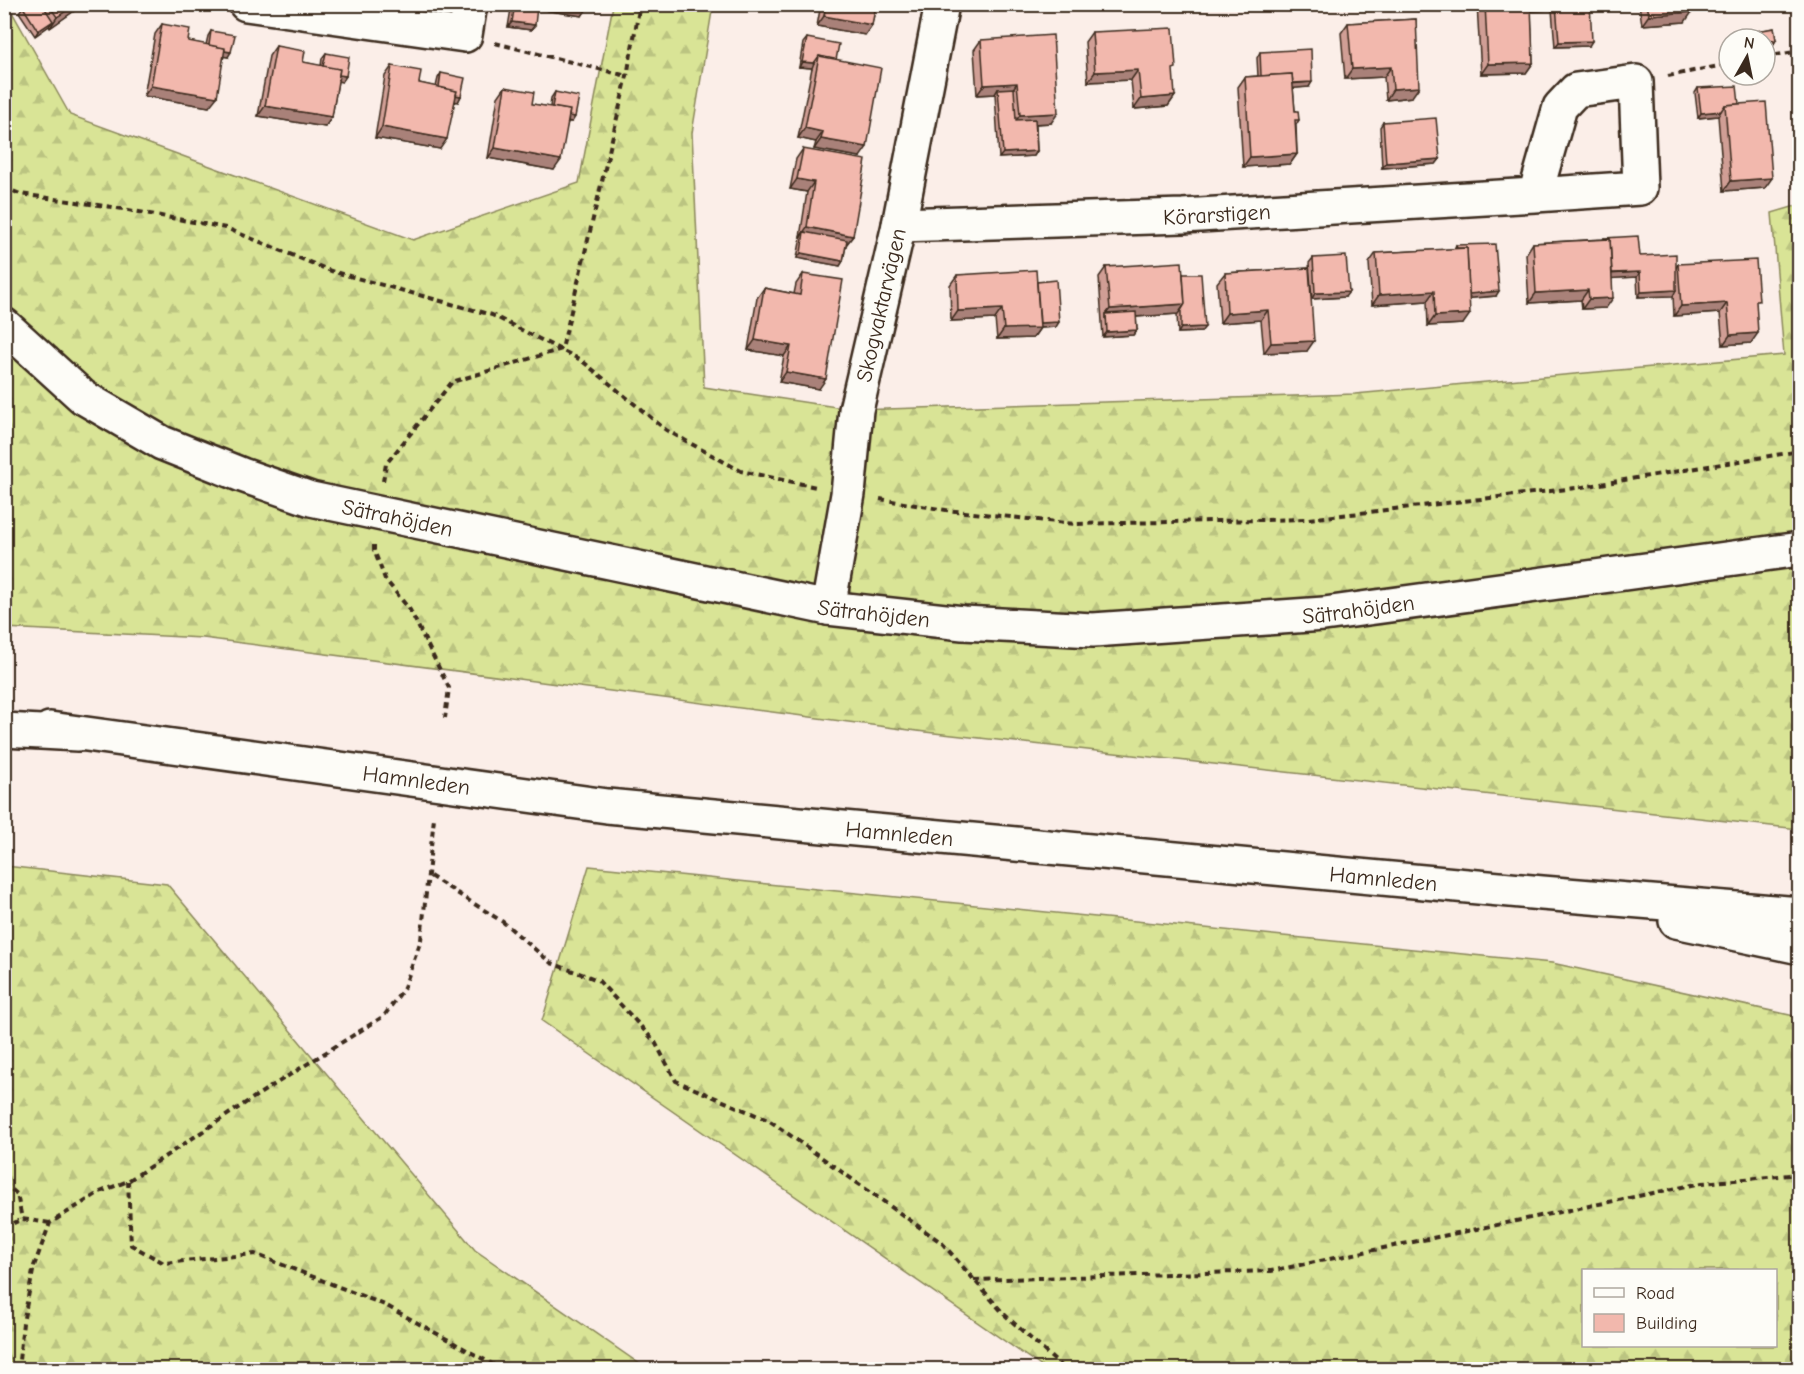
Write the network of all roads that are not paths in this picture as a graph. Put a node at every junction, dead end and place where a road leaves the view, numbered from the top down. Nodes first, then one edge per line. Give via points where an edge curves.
1 (246, 4) edge
2 (942, 4) edge
3 (468, 20) edge
4 (1535, 195) junction
5 (899, 225) junction
6 (4, 325) edge
7 (1800, 549) edge
8 (828, 608) junction
9 (4, 722) edge
10 (4, 730) edge
11 (78, 734) junction
12 (1542, 893) junction
13 (1800, 914) edge
14 (1800, 947) edge

1 - 3 main road
2 - 5 main road, Skogvaktarvägen
4 - 4 main road, Körarstigen via 1560,107 1576,90 1636,82 1640,188
4 - 5 main road, Körarstigen via 1183,216
5 - 8 main road, Skogvaktarvägen via 856,410 848,494
6 - 8 main road, Sätrahöjden via 83,397 162,443 242,476 311,499
7 - 8 main road, Sätrahöjden via 1324,614 1092,630 963,623
9 - 11 main road, Hamnleden
10 - 11 main road
11 - 12 main road, Hamnleden via 607,806
12 - 13 main road, Hamnleden
12 - 14 main road

